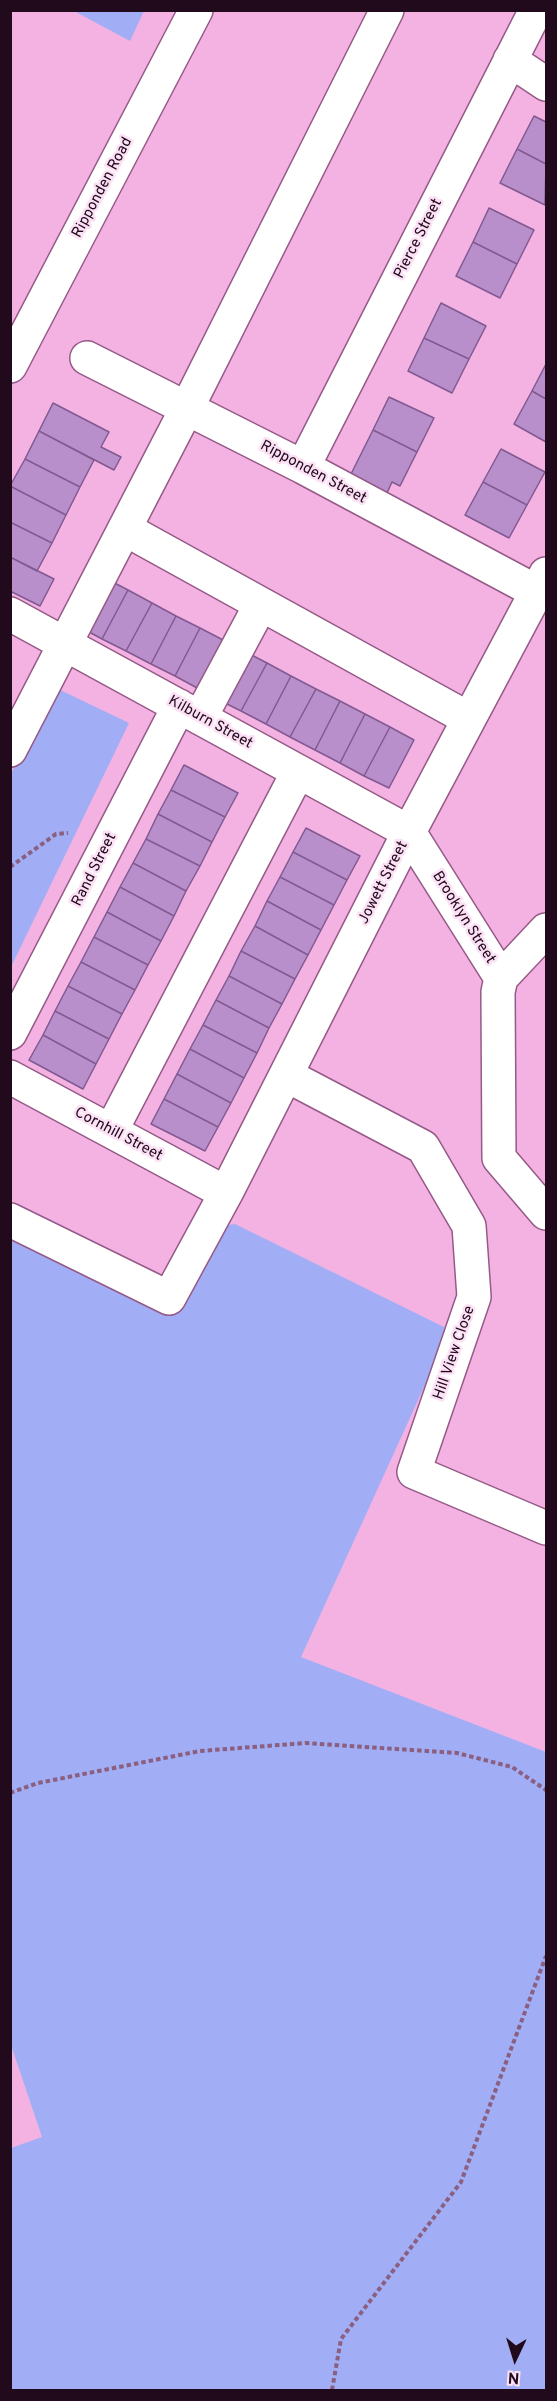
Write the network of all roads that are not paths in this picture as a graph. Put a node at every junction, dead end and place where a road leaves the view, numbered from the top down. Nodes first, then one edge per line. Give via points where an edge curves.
1 (196, 10) edge
2 (387, 10) edge
3 (536, 10) edge
4 (510, 60) junction
5 (546, 84) edge
6 (87, 358) dead end
7 (10, 366) edge
8 (187, 408) junction
9 (303, 467) junction
10 (125, 529) junction
11 (542, 583) edge
12 (261, 604) junction
13 (10, 614) edge
14 (66, 644) junction
15 (189, 712) junction
16 (469, 719) junction
17 (10, 750) edge
18 (298, 772) junction
19 (409, 832) junction
20 (546, 930) edge
21 (501, 978) junction
22 (10, 1033) edge
23 (286, 1075) junction
24 (10, 1077) edge
25 (111, 1131) junction
26 (226, 1193) junction
27 (546, 1213) edge
28 (10, 1220) edge
29 (546, 1528) edge

1 - 7 street, Ripponden Road
2 - 8 street
3 - 4 street, Pierce Street
4 - 5 street
4 - 9 street, Pierce Street
6 - 8 street, Ripponden Street
8 - 9 street, Ripponden Street
8 - 10 street
9 - 11 street, Ripponden Street
10 - 12 street
10 - 14 street
11 - 16 street, Jowett Street
12 - 15 street, Rand Street
12 - 16 street
13 - 14 street, Kilburn Street
14 - 15 street, Kilburn Street
14 - 17 street
15 - 18 street, Kilburn Street
15 - 22 street, Rand Street via 116,829
16 - 19 street, Jowett Street
18 - 19 street, Kilburn Street
18 - 25 street
19 - 21 street, Brooklyn Street
19 - 23 street, Jowett Street
20 - 21 street, Brooklyn Street
21 - 27 street via 499,1158
23 - 26 street, Jowett Street
23 - 29 street, Hill View Close via 423,1147 469,1226 474,1297 414,1472
24 - 25 street, Cornhill Street
25 - 26 street, Cornhill Street
26 - 28 street, Jowett Street via 168,1298

